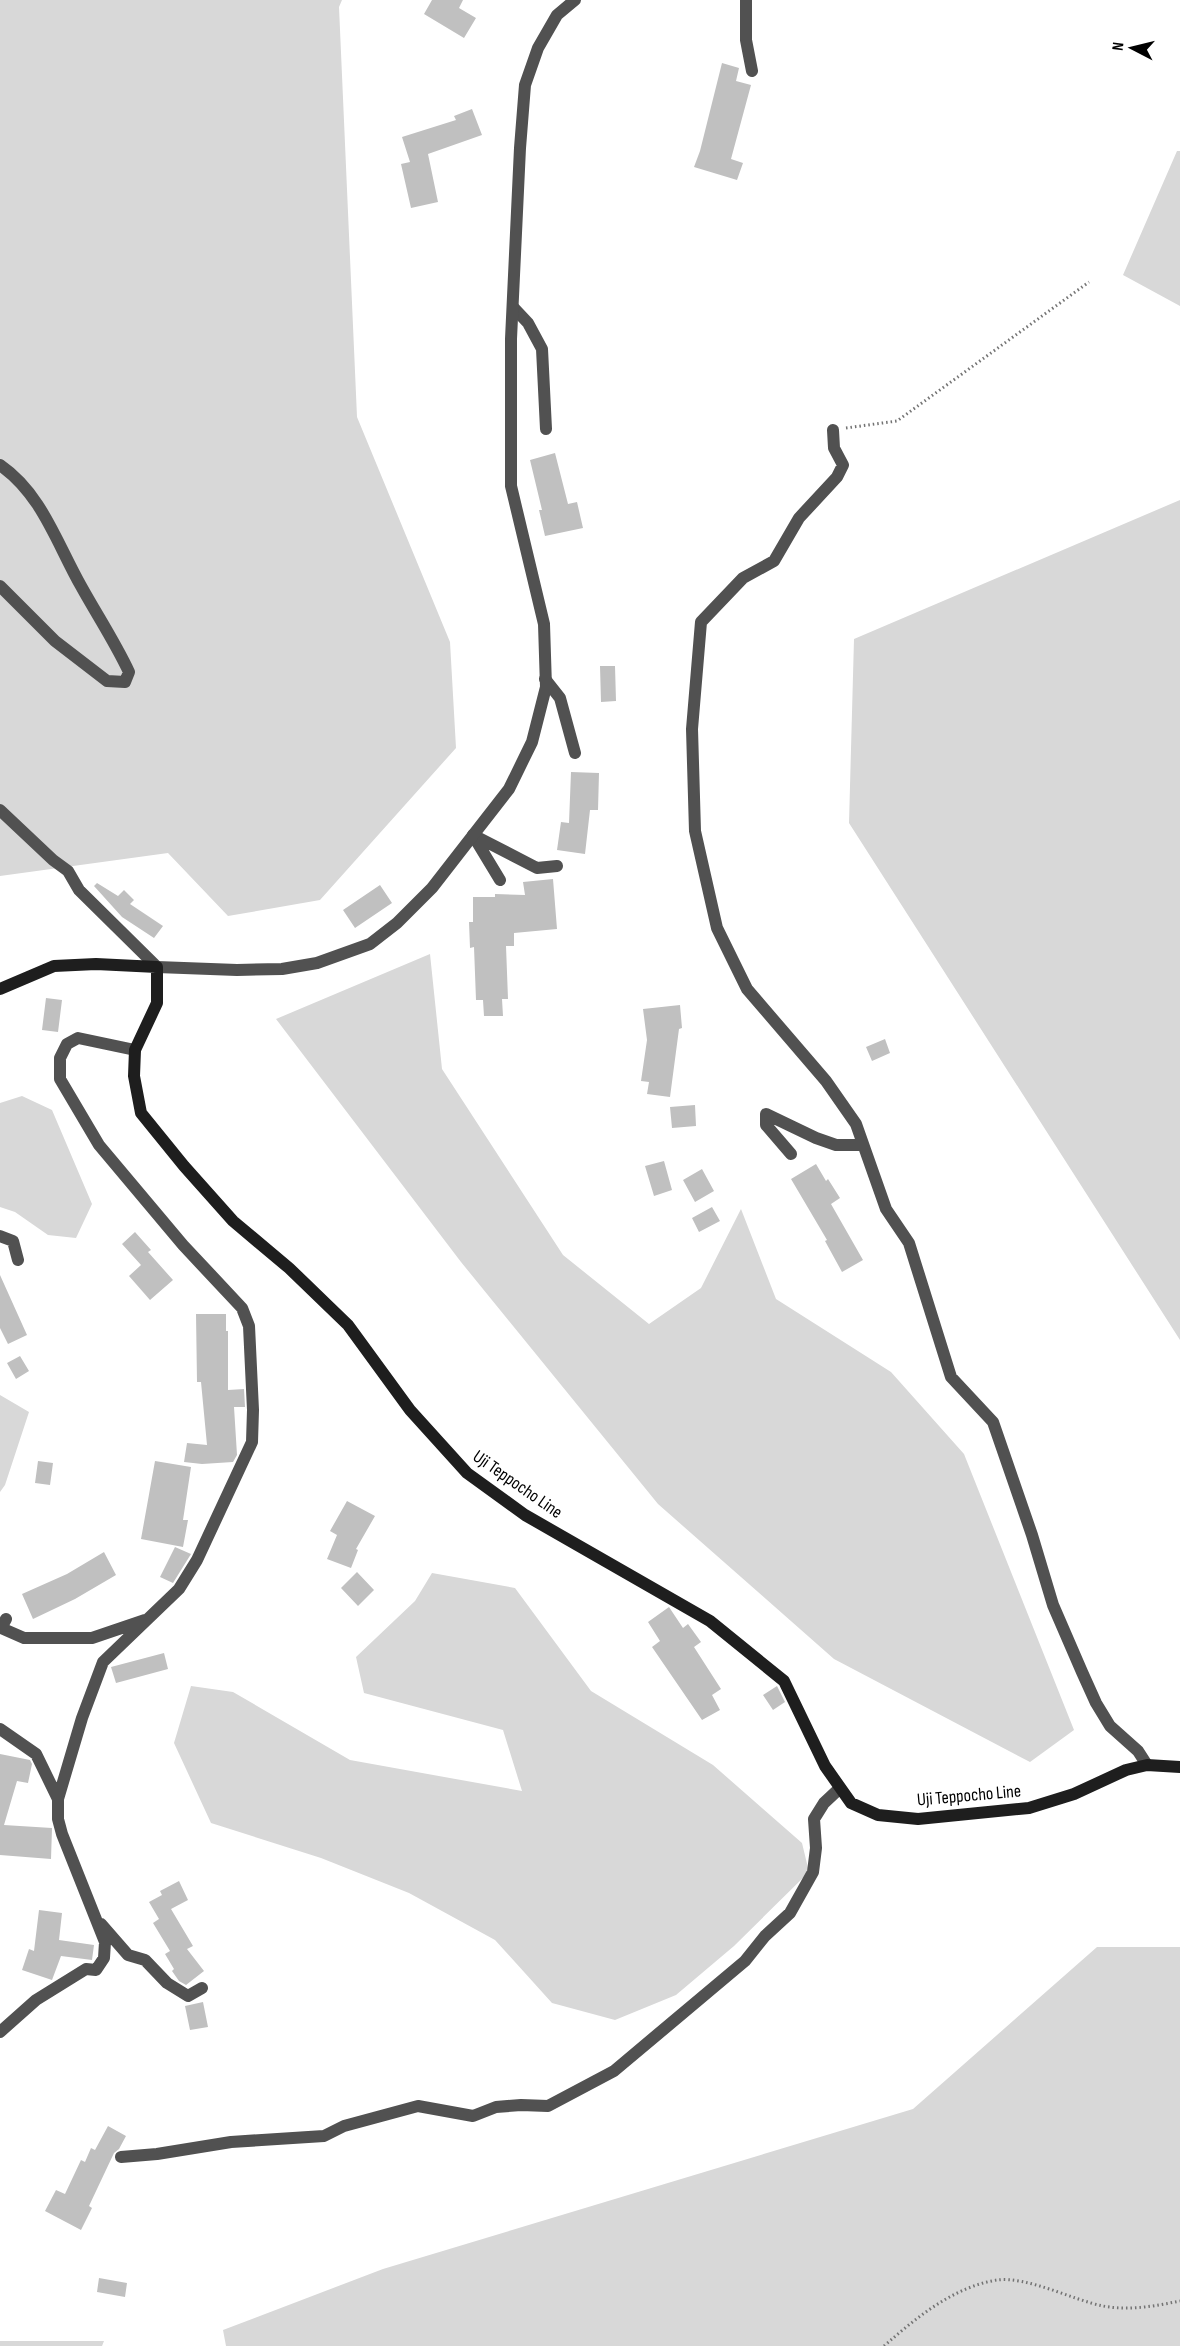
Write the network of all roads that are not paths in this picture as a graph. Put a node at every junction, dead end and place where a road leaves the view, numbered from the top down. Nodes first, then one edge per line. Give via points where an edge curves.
1 (575, 0) edge
2 (746, 0) edge
3 (752, 71) dead end
4 (513, 307) junction
5 (546, 429) dead end
6 (833, 430) road end
7 (0, 465) edge
8 (0, 586) edge
9 (545, 679) junction
10 (576, 753) dead end
11 (0, 810) edge
12 (473, 836) junction
13 (557, 866) dead end
14 (500, 880) dead end
15 (157, 967) junction
16 (0, 989) edge
17 (135, 1050) junction
18 (863, 1145) junction
19 (791, 1154) dead end
20 (0, 1236) edge
21 (18, 1260) dead end
22 (149, 1618) junction
23 (6, 1619) dead end
24 (0, 1729) edge
25 (1147, 1765) junction
26 (1180, 1767) edge
27 (840, 1788) junction
28 (58, 1799) junction
29 (98, 1921) junction
30 (202, 1988) dead end
31 (0, 2032) edge
32 (121, 2157) dead end

1 - 4 street via 557,15 525,85
2 - 3 street via 746,40
4 - 5 street via 528,323 542,349
4 - 9 street via 511,486 544,624
6 - 18 street via 834,448 843,465 837,477 798,518 774,561 743,578 701,622 692,729 695,831 717,928 747,989 826,1081 856,1124
7 - 8 street via 36,499 118,649 129,672 125,682 107,681 55,641
9 - 10 street via 560,698
9 - 12 street via 532,742 509,789
11 - 15 street via 68,871 79,890
12 - 13 street via 537,868
12 - 14 street
12 - 15 street via 432,888 397,923 370,944 344,955 282,969
15 - 16 main road via 54,966
15 - 17 main road, Uji Teppocho Line via 157,1003
17 - 22 street via 78,1038 67,1044 60,1058 60,1079 99,1145 242,1308 249,1326 253,1410 252,1442 197,1560 179,1589
17 - 27 main road, Uji Teppocho Line via 134,1076 141,1113 148,1122 233,1221 348,1324 410,1410 467,1473 525,1515 710,1621 784,1681 825,1766
18 - 19 street via 836,1145 766,1114 766,1125
18 - 25 street via 886,1209 909,1243 951,1377 993,1422 1053,1605 1096,1703 1110,1726 1138,1751
20 - 21 street via 13,1241
22 - 23 street via 92,1638 53,1639 24,1638 1,1628
22 - 28 street via 103,1662
24 - 28 street via 36,1754
25 - 26 main road, Uji Teppocho Line
25 - 27 main road, Uji Teppocho Line via 1029,1808 918,1819 878,1815 851,1803
27 - 32 street via 814,1819 813,1872 790,1912 745,1961 614,2071 548,2106 496,2107 473,2116 418,2106 344,2126 324,2136 231,2142
28 - 29 street via 62,1834
29 - 30 street via 128,1955 145,1960 167,1983 188,1996
29 - 31 street via 105,1942 104,1958 96,1970 86,1969 36,2000

